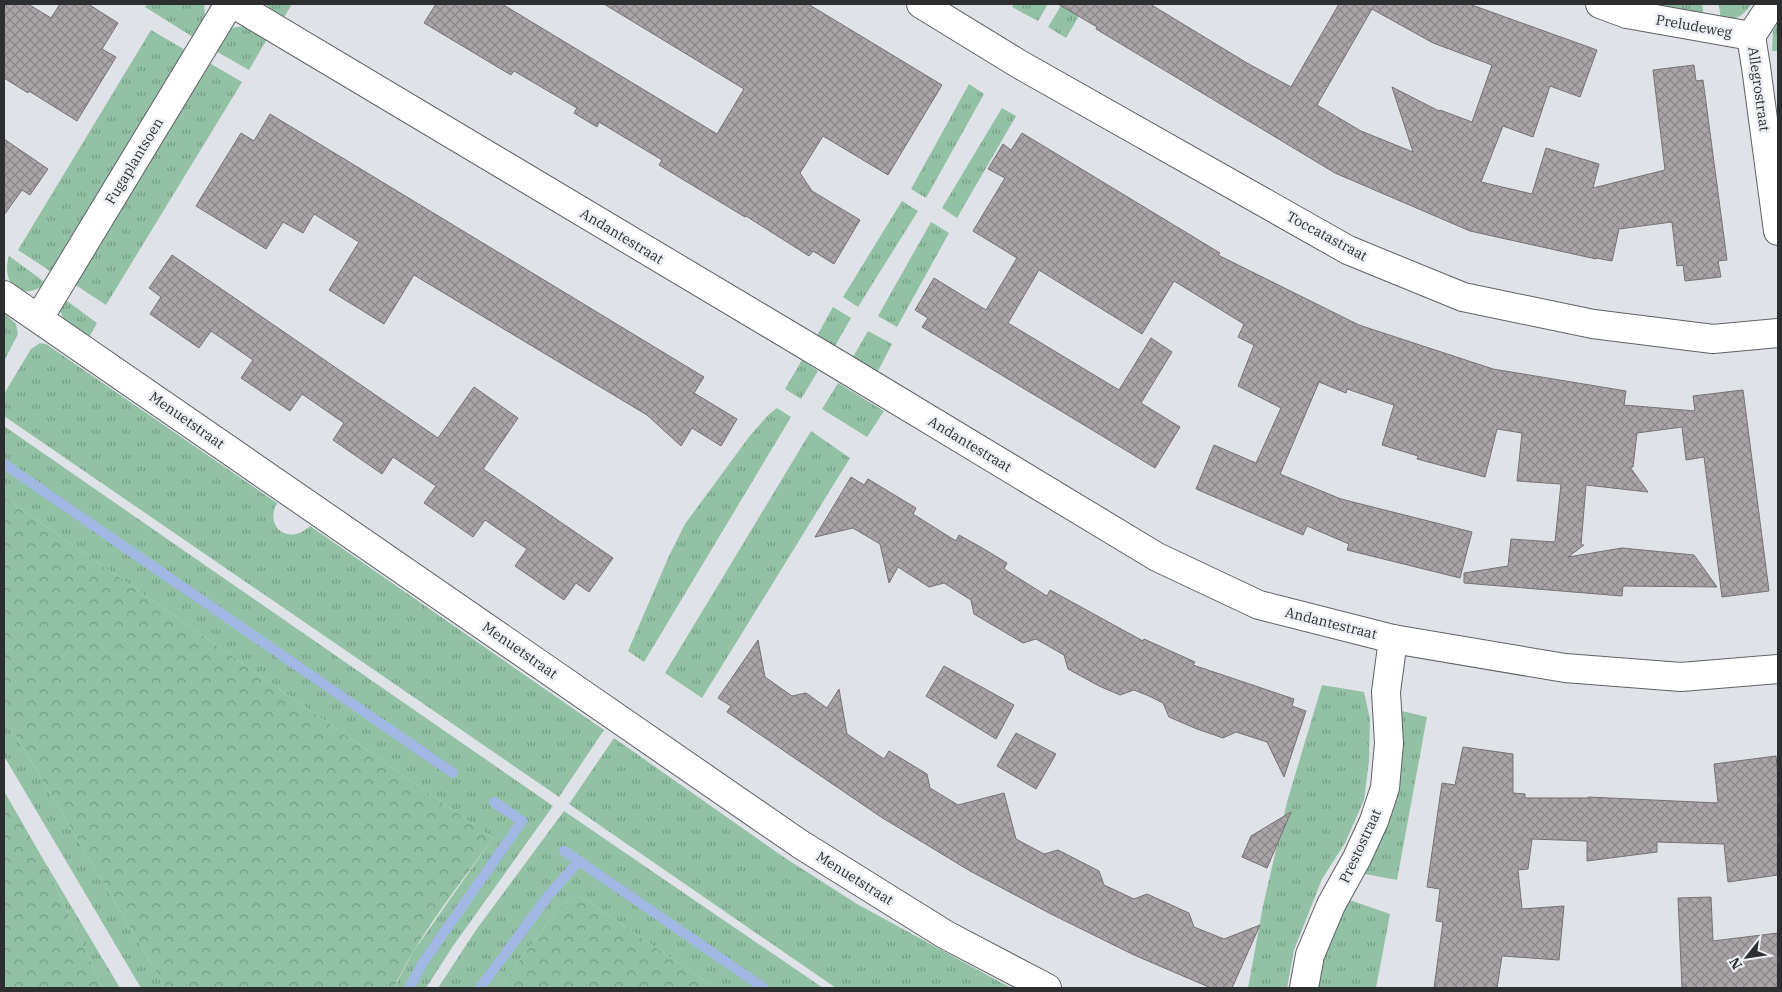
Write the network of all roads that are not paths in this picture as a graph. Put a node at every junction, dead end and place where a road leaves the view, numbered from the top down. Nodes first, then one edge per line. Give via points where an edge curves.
1 (229, 4) edge
2 (234, 4) edge
3 (920, 4) edge
4 (1600, 4) edge
5 (1772, 4) edge
6 (1750, 36) junction
7 (1778, 231) edge
8 (4, 295) edge
9 (39, 318) junction
10 (1778, 333) edge
11 (1393, 638) junction
12 (1778, 669) edge
13 (1047, 988) edge
14 (1304, 988) edge

1 - 9 street, Fugaplantsoen
2 - 11 street, Andantestraat via 1157,557 1259,605
3 - 10 street, Toccatastraat via 1019,64 1348,250 1463,297 1592,324 1713,339
4 - 6 street, Preludeweg via 1627,14
5 - 6 street, Preludeweg
6 - 7 street, Allegrostraat
8 - 9 street, Menuetstraat
9 - 13 street, Menuetstraat via 800,844 946,935
11 - 12 street, Andantestraat via 1565,668 1681,676
11 - 14 street, Prestostraat via 1386,692 1389,743 1385,788 1374,821 1310,955

